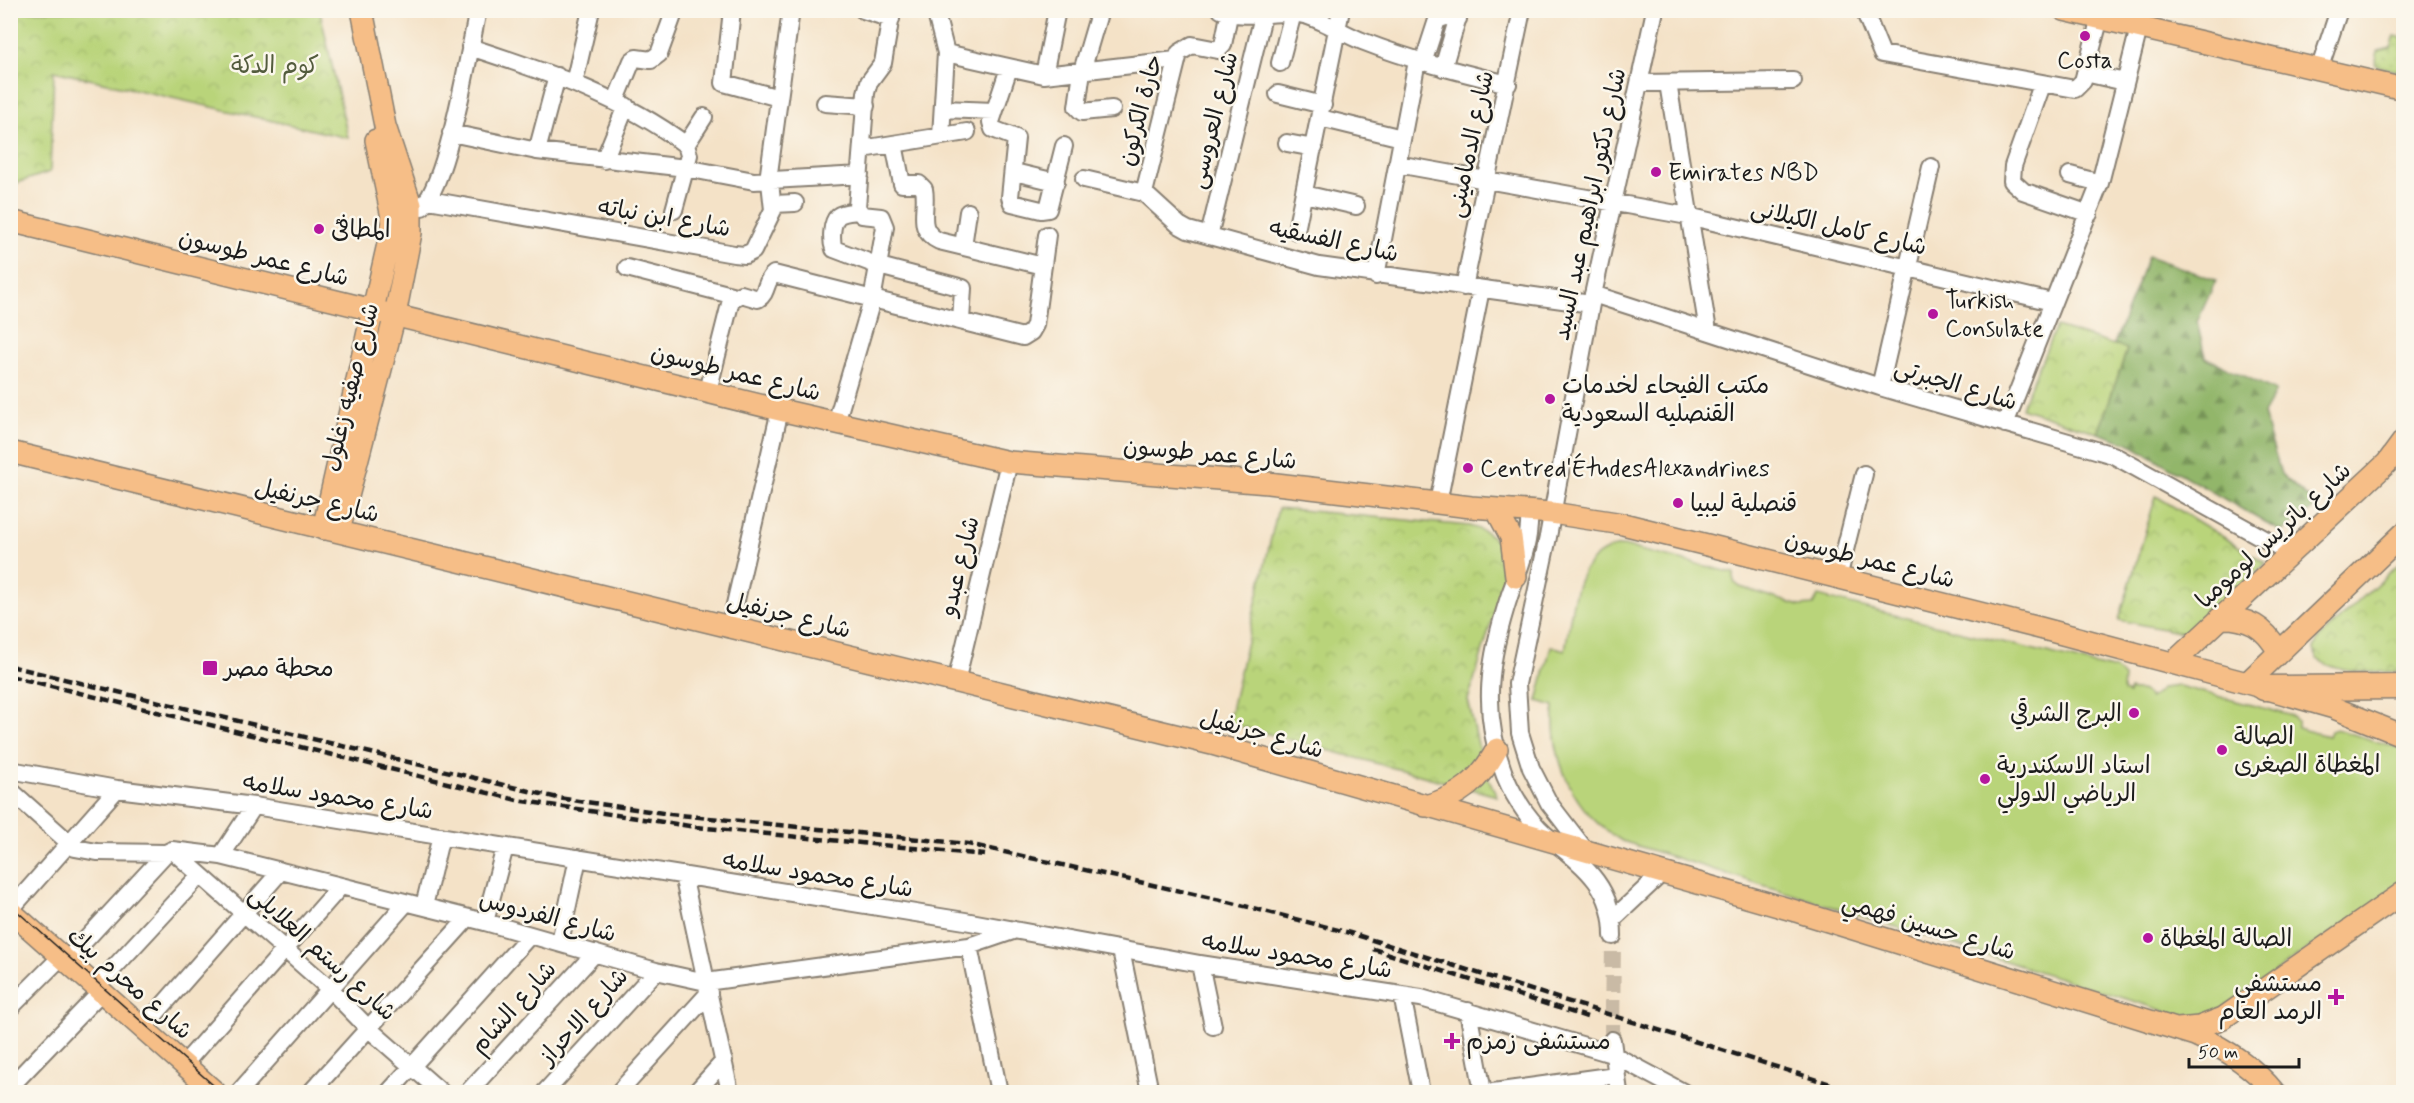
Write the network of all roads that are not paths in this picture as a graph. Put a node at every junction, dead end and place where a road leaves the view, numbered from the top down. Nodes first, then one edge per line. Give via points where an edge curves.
1 (349, 10) edge
2 (362, 10) edge
3 (478, 10) edge
4 (591, 10) edge
5 (675, 10) edge
6 (732, 10) edge
7 (792, 10) edge
8 (863, 10) edge
9 (935, 10) edge
10 (1057, 10) edge
11 (1100, 10) edge
12 (1341, 10) edge
13 (1522, 10) edge
14 (1655, 10) edge
15 (1864, 10) edge
16 (2064, 10) edge
17 (2338, 10) edge
18 (1227, 12) edge
19 (1293, 12) junction
20 (892, 15) edge
21 (1459, 15) edge
22 (2101, 15) edge
23 (1263, 16) junction
24 (2139, 28) junction
25 (1337, 30) junction
26 (470, 47) junction
27 (946, 54) junction
28 (1176, 60) junction
29 (1420, 62) junction
30 (1280, 63) dead end
31 (1009, 68) junction
32 (1443, 68) junction
33 (2319, 70) junction
34 (1083, 71) junction
35 (2085, 73) junction
36 (1044, 75) junction
37 (557, 76) junction
38 (1793, 81) dead end
39 (2125, 82) junction
40 (574, 83) junction
41 (1640, 83) junction
42 (1668, 83) junction
43 (1508, 84) junction
44 (2042, 85) junction
45 (2403, 89) edge
46 (1278, 94) dead end
47 (779, 98) junction
48 (621, 103) junction
49 (825, 103) dead end
50 (866, 106) junction
51 (943, 109) junction
52 (1112, 109) dead end
53 (994, 111) junction
54 (1322, 112) junction
55 (704, 117) dead end
56 (967, 132) dead end
57 (451, 133) junction
58 (942, 136) junction
59 (1402, 138) junction
60 (1287, 143) dead end
61 (894, 144) junction
62 (686, 145) junction
63 (1064, 146) dead end
64 (1314, 148) junction
65 (862, 150) junction
66 (537, 151) junction
67 (604, 160) junction
68 (1397, 164) junction
69 (1931, 167) dead end
70 (686, 168) junction
71 (1014, 172) junction
72 (860, 175) junction
73 (2070, 175) dead end
74 (1084, 179) dead end
75 (1486, 181) junction
76 (769, 182) junction
77 (1056, 182) junction
78 (2100, 183) junction
79 (1144, 193) junction
80 (1304, 194) junction
81 (429, 200) junction
82 (795, 203) dead end
83 (774, 204) junction
84 (1614, 204) junction
85 (1356, 206) dead end
86 (674, 210) dead end
87 (858, 211) junction
88 (968, 212) dead end
89 (2089, 214) junction
90 (1688, 216) junction
91 (402, 218) junction
92 (10, 222) edge
93 (1296, 231) dead end
94 (1047, 235) dead end
95 (1209, 236) junction
96 (963, 246) junction
97 (879, 266) junction
98 (1043, 266) junction
99 (627, 268) dead end
100 (1908, 268) junction
101 (1376, 276) junction
102 (1472, 288) junction
103 (735, 296) junction
104 (1592, 299) junction
105 (872, 300) junction
106 (2052, 302) junction
107 (372, 310) junction
108 (395, 315) junction
109 (961, 321) junction
110 (1708, 331) junction
111 (1880, 387) junction
112 (708, 391) junction
113 (780, 410) junction
114 (836, 423) junction
115 (2005, 424) junction
116 (2403, 440) edge
117 (10, 452) edge
118 (1009, 462) junction
119 (1864, 474) dead end
120 (1438, 503) junction
121 (1496, 509) junction
122 (1529, 511) junction
123 (1552, 513) junction
124 (331, 530) junction
125 (2403, 533) edge
126 (2290, 553) junction
127 (1516, 578) junction
128 (1838, 578) junction
129 (2220, 618) junction
130 (730, 626) junction
131 (2278, 651) junction
132 (1491, 658) junction
133 (2173, 663) junction
134 (1520, 666) junction
135 (956, 681) junction
136 (2255, 685) junction
137 (2403, 687) edge
138 (2403, 736) edge
139 (1497, 749) junction
140 (10, 770) edge
141 (117, 789) junction
142 (10, 790) edge
143 (254, 806) junction
144 (1425, 806) junction
145 (441, 836) junction
146 (1553, 841) junction
147 (70, 845) junction
148 (505, 847) junction
149 (1586, 850) junction
150 (169, 851) junction
151 (221, 856) junction
152 (578, 858) junction
153 (280, 872) junction
154 (1661, 874) junction
155 (200, 875) junction
156 (683, 875) junction
157 (340, 887) junction
158 (2403, 892) edge
159 (406, 903) junction
160 (424, 906) junction
161 (10, 911) edge
162 (244, 914) junction
163 (468, 919) junction
164 (1613, 919) junction
165 (485, 922) junction
166 (1017, 930) junction
167 (530, 935) junction
168 (1613, 936) tunnel mouth
169 (560, 942) junction
170 (969, 945) junction
171 (1121, 950) junction
172 (285, 951) junction
173 (595, 953) junction
174 (64, 959) junction
175 (1200, 964) junction
176 (656, 971) junction
177 (708, 988) junction
178 (98, 989) junction
179 (331, 990) junction
180 (1402, 995) junction
181 (10, 1008) edge
182 (1468, 1011) junction
183 (1213, 1026) dead end
184 (143, 1028) junction
185 (369, 1029) junction
186 (2174, 1029) junction
187 (1612, 1047) junction
188 (724, 1061) junction
189 (184, 1065) junction
190 (412, 1067) junction
191 (1616, 1075) junction
192 (10, 1088) edge
193 (215, 1092) edge
194 (239, 1092) edge
195 (311, 1092) edge
196 (389, 1092) edge
197 (441, 1092) edge
198 (468, 1092) edge
199 (545, 1092) edge
200 (619, 1092) edge
201 (696, 1092) edge
202 (730, 1092) edge
203 (999, 1092) edge
204 (1150, 1092) edge
205 (1421, 1092) edge
206 (1483, 1092) edge
207 (1493, 1092) edge
208 (1619, 1092) edge
209 (1683, 1092) edge
210 (2274, 1092) edge

1 - 91 main road, شارع صفيه زغلول
2 - 91 main road, شارع صفيه زغلول via 385,126 407,190
3 - 26 street
4 - 40 street
5 - 48 street via 659,54 651,60 636,58 632,62
6 - 47 street via 724,83
7 - 47 street
8 - 20 street
9 - 27 street
10 - 36 street
11 - 34 street
12 - 25 street
13 - 43 street, شارع الدمامينى
14 - 41 street, شارع دكتور ابراهيم عبد السيد
15 - 44 street via 1882,54
16 - 22 main road
17 - 33 street
18 - 23 street
18 - 28 street, حارة الكركون via 1223,45 1218,50 1192,45 1181,50
19 - 23 street
19 - 25 street
19 - 30 street
20 - 50 street via 883,63 869,82
21 - 29 street via 1437,21
21 - 32 street
22 - 24 main road
22 - 35 street
23 - 95 street, شارع العروسى
24 - 33 main road
24 - 39 street
25 - 29 street
25 - 54 street
26 - 37 street
26 - 57 street
27 - 31 street
27 - 51 street
28 - 34 street
28 - 79 street, حارة الكركون
29 - 32 street
29 - 59 street
31 - 36 street
31 - 53 street
32 - 43 street
33 - 45 main road
34 - 36 street
34 - 52 street via 1078,110
35 - 39 street
35 - 44 street via 2075,89
37 - 40 street
37 - 66 street
38 - 42 street
39 - 78 street
40 - 48 street
41 - 42 street
41 - 84 street, شارع دكتور ابراهيم عبد السيد
42 - 90 street
43 - 75 street, شارع الدمامينى
44 - 89 street via 2013,166 2012,181 2023,191
46 - 54 street
47 - 76 street
48 - 62 street
48 - 67 street
49 - 50 street
50 - 65 street
51 - 53 street
51 - 58 street
53 - 71 street via 993,129 1016,138
54 - 59 street
54 - 64 street
55 - 62 street
56 - 58 street
57 - 66 street
57 - 81 street
58 - 61 street
59 - 68 street
60 - 64 street
61 - 65 street
61 - 96 street via 902,184 919,184 924,189 925,230 936,239
62 - 70 street
63 - 77 street
64 - 80 street
65 - 72 street
66 - 67 street
67 - 70 street
68 - 75 street, شارع كامل الكيلانى
68 - 101 street
69 - 100 street
70 - 76 street
70 - 86 street
71 - 77 street
71 - 77 street via 1012,203 1041,210 1050,206
72 - 76 street
72 - 87 street
73 - 78 street
74 - 79 street, شارع الفسقيه
75 - 84 street, شارع كامل الكيلانى
75 - 102 street, شارع الدمامينى
76 - 83 street
78 - 89 street
79 - 95 street, شارع الفسقيه via 1179,225
80 - 85 street
80 - 93 street
81 - 83 street, شارع ابن نباته via 745,255 758,243
81 - 91 street
82 - 83 street
84 - 90 street, شارع كامل الكيلانى
84 - 104 street, شارع دكتور ابراهيم عبد السيد
87 - 97 street via 884,220
87 - 97 street via 838,217 832,244 840,253
88 - 96 street
89 - 106 street
90 - 100 street, شارع كامل الكيلانى
90 - 110 street
91 - 107 main road, شارع صفيه زغلول
91 - 108 main road, شارع صفيه زغلول via 411,233
92 - 107 main road, شارع عمر طوسون
94 - 98 street
95 - 101 street, شارع الفسقيه via 1319,266
96 - 98 street
97 - 105 street
97 - 109 street via 963,288
98 - 109 street via 1031,332 1023,337
99 - 103 street
100 - 106 street, شارع كامل الكيلانى
100 - 111 street
101 - 102 street, شارع الفسقيه
102 - 104 street, شارع الفسقيه
102 - 120 street, شارع الدمامينى
103 - 105 street via 758,299 771,276 779,273
103 - 112 street
104 - 110 street, شارع الجبرتى
104 - 123 street, شارع دكتور ابراهيم عبد السيد
105 - 109 street
105 - 114 street
106 - 115 street
107 - 108 main road, شارع عمر طوسون
107 - 124 main road, شارع صفيه زغلول
108 - 112 main road, شارع عمر طوسون
108 - 124 main road, شارع صفيه زغلول
110 - 111 street, شارع الجبرتى
111 - 115 street, شارع الجبرتى
112 - 113 main road, شارع عمر طوسون
113 - 114 main road, شارع عمر طوسون
113 - 130 street
114 - 118 main road, شارع عمر طوسون
115 - 126 street, شارع الجبرتى via 2122,460
116 - 126 main road, شارع باتريس لومومبا via 2387,463
117 - 124 main road, شارع جرنفيل
118 - 120 main road, شارع عمر طوسون via 1268,483
118 - 135 street, شارع عبدو
119 - 128 street
120 - 121 main road, شارع عمر طوسون
121 - 122 main road, شارع عمر طوسون
121 - 127 main road via 1511,537
122 - 123 main road, شارع عمر طوسون
122 - 127 street via 1528,542
123 - 128 main road, شارع عمر طوسون via 1623,524
123 - 134 street, شارع دكتور ابراهيم عبد السيد
124 - 130 main road, شارع جرنفيل
125 - 131 main road
126 - 129 main road, شارع باتريس لومومبا
127 - 132 street
128 - 133 main road, شارع عمر طوسون
129 - 131 main road via 2235,617 2261,628
129 - 133 main road, شارع باتريس لومومبا
130 - 135 main road, شارع جرنفيل
131 - 136 main road
132 - 134 street
132 - 139 street via 1489,701
133 - 136 main road, شارع عمر طوسون
134 - 149 street, شارع دكتور ابراهيم عبد السيد via 1517,709 1526,756 1549,803
135 - 144 main road, شارع جرنفيل via 1212,744
136 - 137 highway
136 - 138 main road, شارع عمر طوسون via 2334,708
139 - 144 main road via 1470,786
139 - 146 street via 1524,810
140 - 141 street, شارع محمود سلامه
141 - 143 street, شارع محمود سلامه
141 - 147 street
142 - 147 street
143 - 145 street, شارع محمود سلامه
143 - 151 street
144 - 146 main road, شارع جرنفيل
145 - 148 street, شارع محمود سلامه
145 - 160 street
146 - 149 main road, شارع حسين فهمي
146 - 164 street via 1591,873
147 - 150 street, شارع الفردوس via 86,851
147 - 161 street
148 - 152 street, شارع محمود سلامه
148 - 165 street
149 - 154 main road, شارع حسين فهمي
150 - 151 street, شارع الفردوس
150 - 155 street, شارع رستم العلايلى
150 - 174 street
151 - 153 street, شارع الفردوس
152 - 156 street, شارع محمود سلامه
152 - 169 street
153 - 157 street, شارع الفردوس
153 - 162 street
154 - 164 street
154 - 186 main road, شارع حسين فهمي via 1799,912
155 - 162 street, شارع رستم العلايلى
155 - 178 street
156 - 166 street, شارع محمود سلامه
156 - 177 street
157 - 159 street, شارع الفردوس
157 - 172 street
158 - 186 main road via 2223,1018 2199,1027
159 - 160 street, شارع الفردوس
159 - 179 street
160 - 163 street, شارع الفردوس
161 - 174 main road, شارع محرم بيك
162 - 172 street, شارع رستم العلايلى
162 - 184 street
163 - 165 street, شارع الفردوس
163 - 185 street
164 - 168 street
165 - 167 street, شارع الفردوس
166 - 170 street, شارع الفردوس
166 - 171 street, شارع محمود سلامه
167 - 169 street, شارع الفردوس
167 - 190 street
169 - 173 street, شارع الفردوس
170 - 177 street, شارع الفردوس
170 - 203 street
171 - 175 street, شارع محمود سلامه
171 - 204 street
172 - 179 street, شارع رستم العلايلى
172 - 189 street
173 - 176 street, شارع الفردوس
173 - 198 street, شارع الشام
174 - 178 main road, شارع محرم بيك
174 - 181 street
175 - 180 street, شارع محمود سلامه
175 - 183 street
176 - 177 street, شارع الفردوس
176 - 199 street, شارع الاحراز
177 - 188 street
177 - 200 street
178 - 184 main road, شارع محرم بيك
178 - 192 street
179 - 185 street, شارع رستم العلايلى
179 - 194 street
180 - 182 street, شارع محمود سلامه
180 - 205 street
182 - 187 street, شارع محمود سلامه
182 - 206 street
184 - 189 main road, شارع محرم بيك
185 - 190 street, شارع رستم العلايلى
185 - 195 street
186 - 210 main road, شارع حسين فهمي via 2216,1044 2253,1070
187 - 191 street
187 - 209 street, شارع محمود سلامه
188 - 201 street
188 - 202 street
189 - 193 main road, شارع محرم بيك
190 - 196 street
190 - 197 street, شارع رستم العلايلى
191 - 207 street
191 - 208 street

